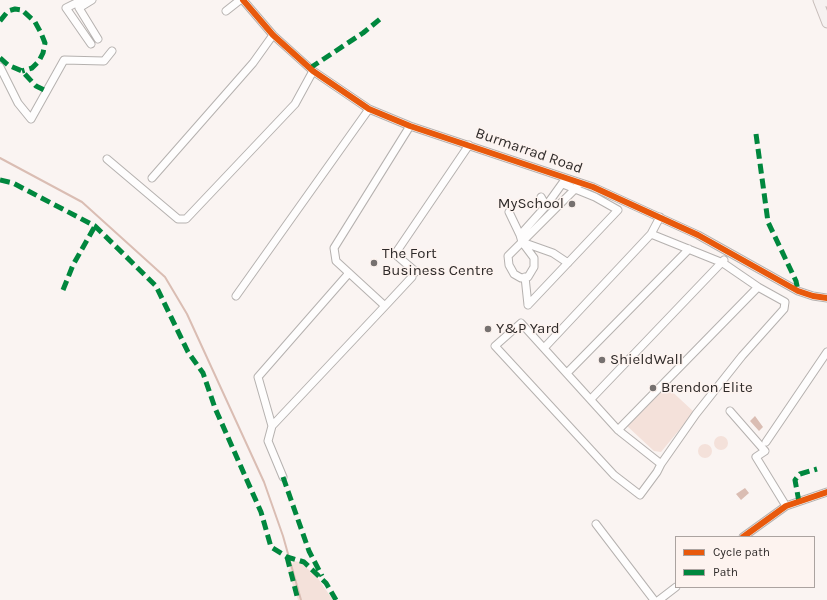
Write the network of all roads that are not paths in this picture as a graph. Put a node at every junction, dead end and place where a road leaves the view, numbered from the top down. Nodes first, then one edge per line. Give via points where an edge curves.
1 (82, 0) edge
2 (92, 0) edge
3 (241, 0) edge
4 (818, 0) edge
5 (226, 11) dead end
6 (827, 23) edge
7 (272, 35) junction
8 (98, 39) dead end
9 (91, 44) dead end
10 (112, 51) dead end
11 (0, 67) edge
12 (313, 71) junction
13 (369, 109) junction
14 (410, 126) junction
15 (469, 145) junction
16 (107, 159) dead end
17 (152, 178) dead end
18 (564, 180) junction
19 (582, 183) junction
20 (576, 189) junction
21 (541, 197) dead end
22 (546, 206) junction
23 (509, 212) dead end
24 (660, 217) junction
25 (651, 234) junction
26 (520, 235) junction
27 (522, 242) junction
28 (689, 249) junction
29 (729, 253) junction
30 (568, 263) junction
31 (723, 263) junction
32 (349, 273) junction
33 (525, 277) junction
34 (758, 287) junction
35 (236, 296) dead end
36 (827, 298) edge
37 (385, 306) junction
38 (545, 348) junction
39 (827, 352) edge
40 (567, 373) junction
41 (591, 399) junction
42 (730, 411) dead end
43 (272, 426) junction
44 (618, 430) junction
45 (766, 442) dead end
46 (660, 464) junction
47 (283, 477) dead end
48 (827, 492) edge
49 (786, 506) junction
50 (596, 524) dead end
51 (744, 536) edge
52 (675, 588) edge
53 (654, 600) edge
54 (660, 600) edge

1 - 9 street via 66,8
2 - 8 street via 79,8
3 - 5 street
3 - 7 street, Burmarrad Road
4 - 6 main road
7 - 12 street, Burmarrad Road
7 - 17 street via 254,63
10 - 11 street via 104,61 64,60 31,119 18,103
12 - 13 street, Burmarrad Road
12 - 16 street via 295,104 186,220 178,219
13 - 14 street, Burmarrad Road
13 - 35 street
14 - 15 street, Burmarrad Road
14 - 32 street via 334,248 336,261
15 - 18 street, Burmarrad Road
15 - 37 street via 395,254 414,274
18 - 19 street, Burmarrad Road
18 - 20 street
18 - 22 street
19 - 20 street
19 - 24 street, Burmarrad Road
20 - 27 street
20 - 30 street via 618,210
21 - 22 street
22 - 26 street
23 - 26 street
24 - 25 street
24 - 29 street, Burmarrad Road
25 - 28 street
25 - 38 street
26 - 27 street
27 - 30 street via 553,253
27 - 33 street via 534,258 534,267
27 - 33 street via 508,256 514,274 521,278
28 - 31 street
28 - 40 street
29 - 31 street
29 - 36 street, Burmarrad Road via 798,291
30 - 33 street via 528,305
31 - 34 street
31 - 41 street
32 - 37 street
32 - 43 street via 258,377
34 - 44 street
34 - 46 street via 785,302 784,309 742,356
37 - 43 street
38 - 40 street
38 - 46 street via 521,323 495,346 614,474 640,495
39 - 45 street
40 - 41 street
41 - 44 street
42 - 49 street via 765,451 756,457
43 - 47 street via 268,441
44 - 46 street
48 - 49 street
49 - 51 street
50 - 53 street
52 - 54 street

